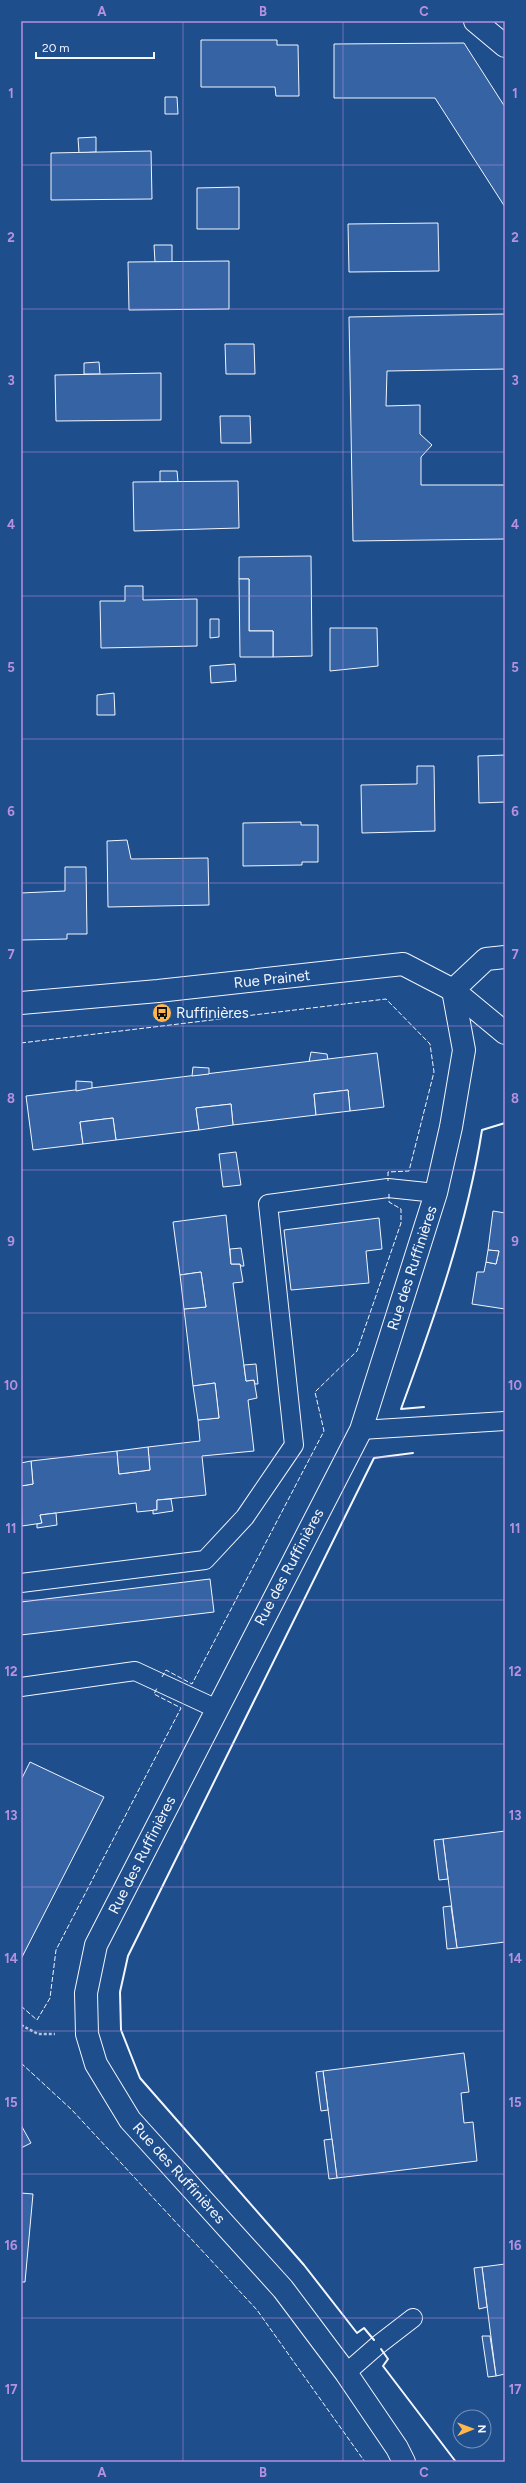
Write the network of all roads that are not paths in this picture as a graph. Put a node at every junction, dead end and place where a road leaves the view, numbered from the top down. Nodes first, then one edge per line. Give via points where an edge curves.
1 (475, 21) edge
2 (505, 46) edge
3 (505, 957) edge
4 (453, 990) junction
5 (21, 1003) edge
6 (505, 1034) edge
7 (436, 1193) junction
8 (505, 1421) edge
9 (361, 1430) junction
10 (21, 1583) edge
11 (21, 1687) edge
12 (217, 1709) junction
13 (413, 2318) dead end
14 (346, 2373) junction
15 (404, 2462) edge

1 - 2 street
3 - 4 street via 486,959
4 - 5 street, Rue Prainet via 403,964
4 - 6 street, Rue Prainet
4 - 7 street, Rue des Ruffinières via 464,1050 455,1109
7 - 9 street, Rue des Ruffinières
7 - 10 lane, Rue des Ruffinières via 388,1188 268,1204 294,1445 245,1517 205,1560
8 - 9 lane
9 - 12 street, Rue des Ruffinières
11 - 12 lane via 135,1671
12 - 14 street, Rue des Ruffinières via 96,1945 86,1993 87,2034 96,2064 130,2120 283,2289
13 - 14 lane
14 - 15 street, Rue des Ruffinières

